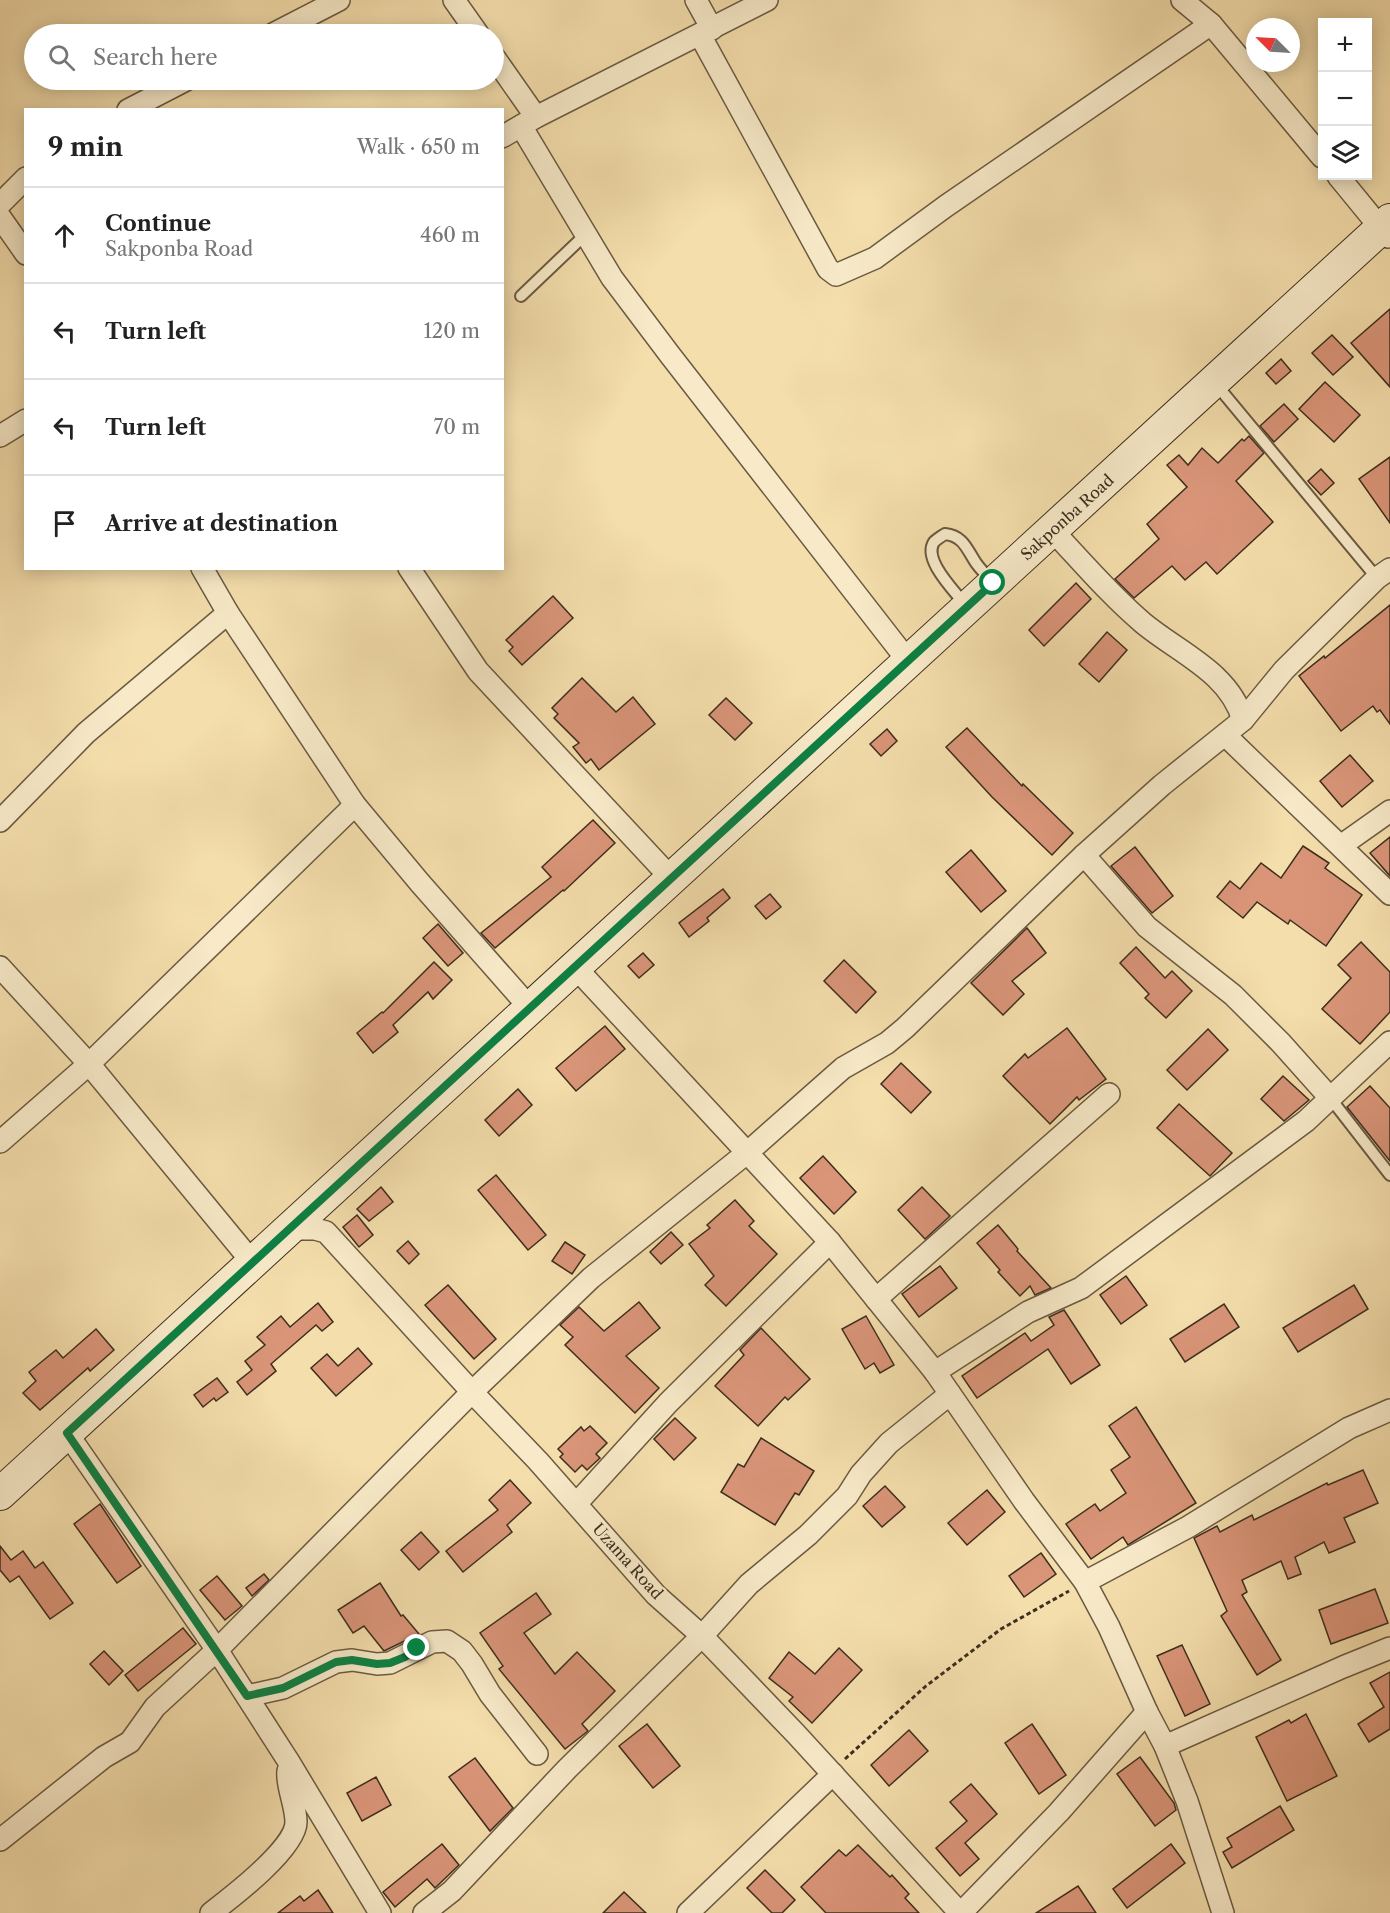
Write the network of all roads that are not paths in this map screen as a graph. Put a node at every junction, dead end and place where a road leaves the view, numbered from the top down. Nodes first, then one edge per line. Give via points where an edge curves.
1 (339, 0) edge
2 (454, 0) edge
3 (696, 0) edge
4 (766, 0) edge
5 (1182, 0) edge
6 (292, 24) edge
7 (471, 24) edge
8 (1211, 24) junction
9 (706, 32) junction
10 (504, 84) edge
11 (167, 90) edge
12 (132, 108) edge
13 (520, 127) edge
14 (1318, 151) edge
15 (24, 180) edge
16 (1342, 180) edge
17 (0, 204) edge
18 (0, 217) edge
19 (1387, 229) edge
20 (586, 234) junction
21 (24, 251) edge
22 (521, 296) dead end
23 (1213, 381) junction
24 (24, 421) edge
25 (0, 436) edge
26 (1053, 531) junction
27 (203, 570) edge
28 (410, 570) edge
29 (1384, 574) edge
30 (993, 583) junction
31 (967, 607) junction
32 (228, 613) junction
33 (908, 661) junction
34 (1243, 720) junction
35 (1225, 735) junction
36 (355, 805) junction
37 (1390, 811) edge
38 (0, 821) edge
39 (1342, 845) junction
40 (1084, 855) junction
41 (671, 878) junction
42 (1390, 894) edge
43 (0, 967) edge
44 (575, 967) junction
45 (530, 1008) junction
46 (1390, 1042) edge
47 (90, 1064) junction
48 (1109, 1094) dead end
49 (1331, 1099) junction
50 (0, 1142) edge
51 (748, 1152) junction
52 (1390, 1175) edge
53 (289, 1229) junction
54 (830, 1242) junction
55 (253, 1263) junction
56 (876, 1299) junction
57 (935, 1372) junction
58 (472, 1392) junction
59 (950, 1394) junction
60 (1390, 1410) edge
61 (67, 1433) junction
62 (0, 1494) edge
63 (577, 1503) junction
64 (1085, 1582) junction
65 (702, 1636) junction
66 (1390, 1648) edge
67 (217, 1650) junction
68 (247, 1696) junction
69 (1147, 1712) junction
70 (1165, 1746) junction
71 (537, 1754) dead end
72 (289, 1762) junction
73 (832, 1774) junction
74 (0, 1840) edge
75 (211, 1913) edge
76 (380, 1913) edge
77 (424, 1913) edge
78 (688, 1913) edge
79 (961, 1913) edge
80 (1223, 1913) edge

1 - 6 street
2 - 7 street
3 - 9 street
4 - 9 street
5 - 8 street
8 - 9 street via 875,258 836,275 828,269
8 - 14 street
9 - 13 street
10 - 13 street
11 - 12 street
13 - 20 street
15 - 17 street
16 - 19 street
18 - 21 street
19 - 23 main road, Sakponba Road
20 - 22 lane
20 - 33 street via 612,278 670,355
23 - 26 main road, Sakponba Road
23 - 29 lane
24 - 25 street
26 - 30 main road, Sakponba Road
26 - 34 street via 1144,623 1219,679 1236,700
27 - 32 street
28 - 41 street via 478,670
29 - 34 street via 1284,670
30 - 31 main road, Sakponba Road
30 - 31 lane via 955,535 945,534 934,542 930,554 934,564
31 - 33 main road, Sakponba Road
32 - 36 street
32 - 38 street via 86,733
33 - 41 main road, Sakponba Road
34 - 35 street
35 - 39 street
35 - 40 street
36 - 45 street
36 - 47 street
37 - 39 street
39 - 42 street
40 - 49 street via 1147,927 1233,995
40 - 51 street via 905,1028 843,1068
41 - 44 main road, Sakponba Road
43 - 47 street
44 - 45 main road, Sakponba Road
44 - 51 street
45 - 53 main road, Sakponba Road
46 - 49 street
47 - 50 street
47 - 55 street
48 - 56 street
49 - 52 lane
49 - 57 street via 1081,1288 1028,1312
51 - 54 street
51 - 58 street via 591,1278
53 - 55 main road, Sakponba Road
53 - 58 street, Uzama Road via 315,1228 326,1232
54 - 56 street
54 - 63 street via 668,1403
55 - 61 main road, Sakponba Road
56 - 57 street
57 - 59 street
58 - 63 street, Uzama Road
58 - 67 street
59 - 64 street
59 - 65 street via 889,1443 847,1496 749,1584
60 - 64 street via 1349,1428 1188,1527
61 - 62 main road, Sakponba Road
61 - 67 street
63 - 65 street, Uzama Road via 656,1595
64 - 69 street
65 - 73 street, Uzama Road
65 - 77 street via 567,1769 452,1891
66 - 70 street
67 - 68 street
67 - 74 street via 155,1707 130,1742 104,1757
68 - 71 street via 283,1688 336,1662 390,1663 432,1642 447,1641 462,1651
68 - 72 street
69 - 70 street
69 - 79 street via 1059,1812
70 - 80 street
72 - 75 street via 287,1777 297,1824 290,1840 244,1887
72 - 76 street
73 - 78 street
73 - 79 street, Uzama Road

